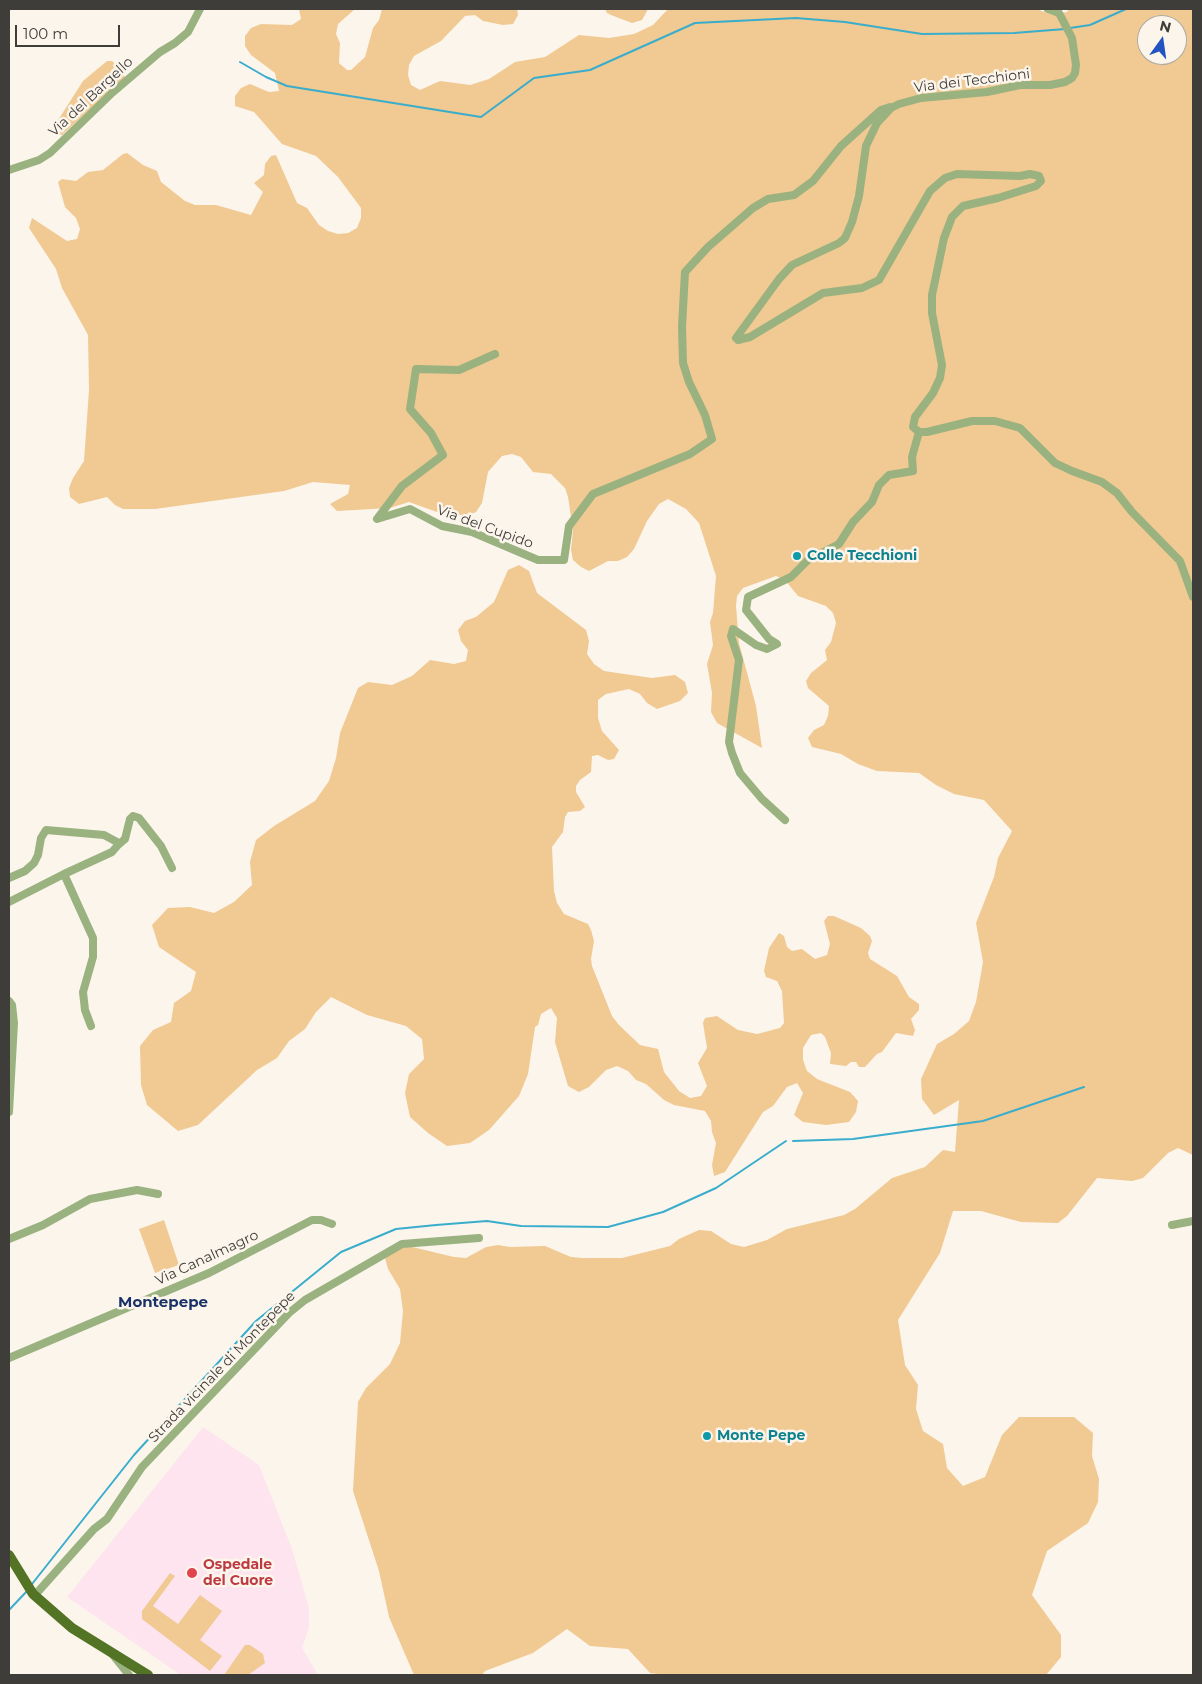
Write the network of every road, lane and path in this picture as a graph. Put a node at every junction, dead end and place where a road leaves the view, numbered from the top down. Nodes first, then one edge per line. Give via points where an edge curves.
1 (200, 9) edge
2 (1048, 9) edge
3 (898, 104) junction
4 (9, 170) edge
5 (495, 354) dead end
6 (919, 432) junction
7 (1193, 597) edge
8 (785, 820) dead end
9 (118, 845) junction
10 (172, 868) dead end
11 (64, 874) junction
12 (9, 878) edge
13 (9, 902) edge
14 (9, 1001) edge
15 (91, 1026) dead end
16 (9, 1112) edge
17 (158, 1194) dead end
18 (1193, 1221) edge
19 (332, 1224) dead end
20 (1172, 1225) dead end
21 (479, 1238) dead end
22 (9, 1239) edge
23 (9, 1358) edge
24 (9, 1555) edge
25 (34, 1594) junction
26 (113, 1655) junction
27 (129, 1675) edge
28 (148, 1675) edge

1 - 4 street, Via del Bargello via 188,32 112,93 50,153
2 - 3 street, Via dei Tecchioni via 1059,13 1072,38 1076,72 1065,82 921,98
3 - 5 street, Via del Cupido via 881,110 848,140 813,181 794,195 768,199 753,208 708,247 686,272 683,363 712,439 690,454 593,494 569,526 564,560 538,560 472,532 442,526 410,509 377,519 402,486 443,455 432,433 410,409 416,369 459,370
3 - 6 street, Via dei Tecchioni via 877,123 866,146 859,196 845,238 792,265 736,338 750,337 823,293 862,288 879,280 930,191 945,178 956,174 1039,176 1041,181 1036,186 963,206 952,217 944,238 932,295 941,372 933,393 915,417 913,428
6 - 7 street via 972,421 1006,422 1020,428 1055,463 1102,482 1117,492 1180,561
6 - 8 street via 912,456 913,471 889,475 839,544 808,560 791,577 748,597 746,610 777,644 767,649 733,629 731,636 739,660 729,742 732,754 740,773
9 - 10 street via 126,839 130,819 134,816 139,818
9 - 11 street via 112,852
9 - 12 street via 114,839 104,835 46,830 34,863
11 - 13 street
11 - 15 street via 93,938 93,957 84,992 85,1010
14 - 16 street via 14,1023
17 - 22 street via 137,1190 90,1199 37,1228
18 - 20 street
19 - 23 street, Via Canalmagro via 312,1220 209,1273
21 - 25 street, Strada vicinale di Montepepe via 402,1244 305,1300 142,1467 107,1519
24 - 25 main road
25 - 26 main road via 72,1628
26 - 27 street
26 - 28 main road

